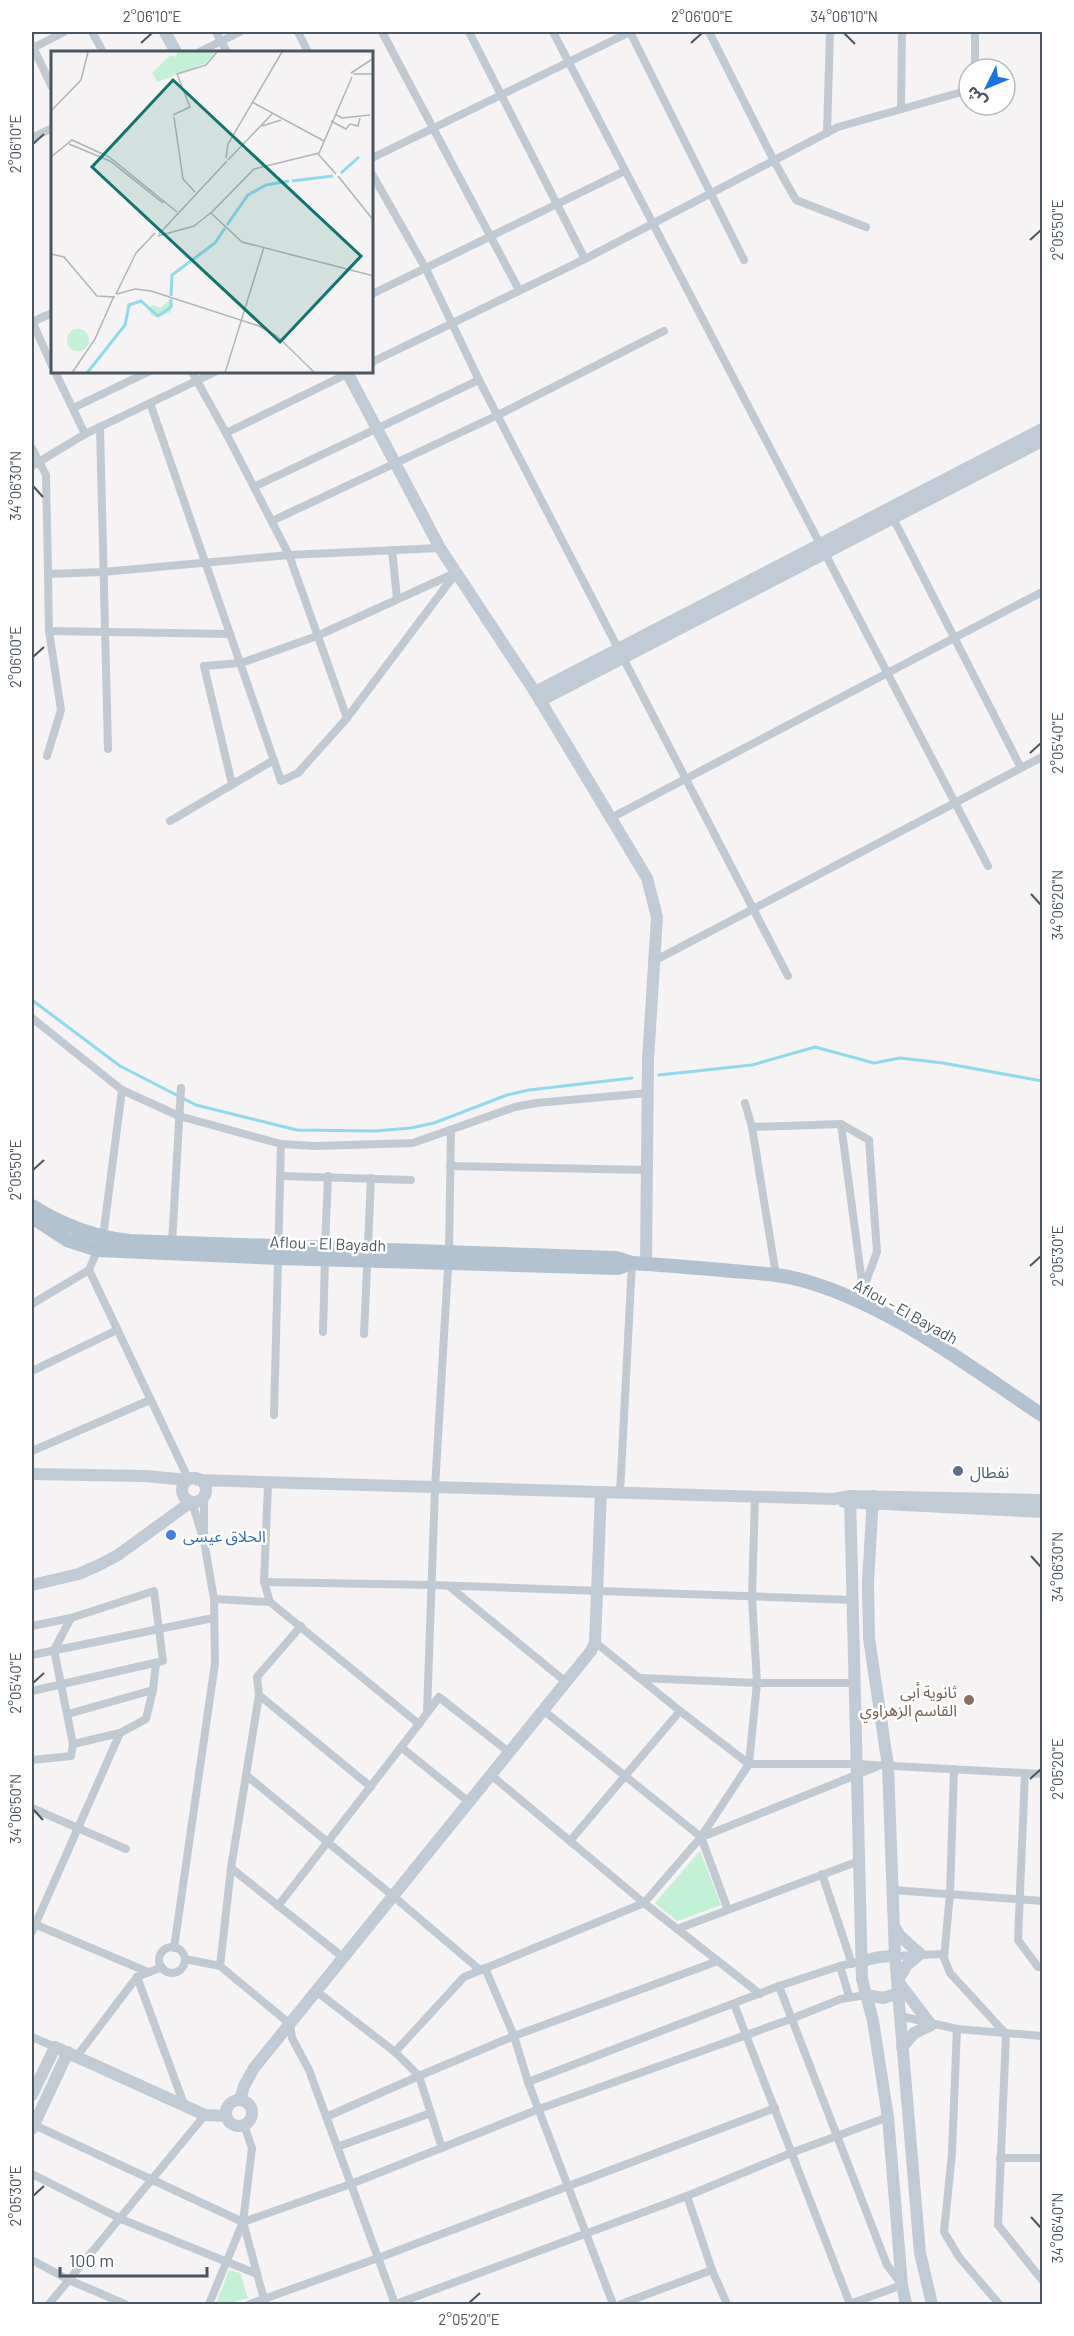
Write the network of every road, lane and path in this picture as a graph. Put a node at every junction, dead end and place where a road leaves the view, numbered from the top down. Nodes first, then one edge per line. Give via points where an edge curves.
1 (64, 32) edge
2 (92, 32) edge
3 (165, 32) edge
4 (216, 32) edge
5 (240, 32) edge
6 (298, 32) edge
7 (382, 32) edge
8 (469, 32) edge
9 (552, 32) edge
10 (630, 32) edge
11 (708, 32) edge
12 (830, 32) edge
13 (902, 32) edge
14 (975, 32) edge
15 (221, 41) junction
16 (32, 46) edge
17 (102, 51) edge
18 (175, 51) edge
19 (201, 51) edge
20 (226, 51) edge
21 (308, 51) edge
22 (975, 57) edge
23 (568, 62) junction
24 (51, 85) edge
25 (957, 93) edge
26 (501, 95) junction
27 (901, 109) junction
28 (51, 128) edge
29 (434, 128) junction
30 (827, 133) junction
31 (33, 136) edge
32 (374, 157) edge
33 (774, 161) junction
34 (625, 171) junction
35 (374, 178) edge
36 (711, 193) junction
37 (557, 203) junction
38 (652, 224) junction
39 (866, 227) dead end
40 (491, 237) junction
41 (585, 258) junction
42 (744, 260) dead end
43 (426, 269) junction
44 (519, 290) junction
45 (374, 293) edge
46 (51, 313) edge
47 (32, 322) edge
48 (452, 324) junction
49 (664, 331) dead end
50 (374, 361) edge
51 (51, 364) edge
52 (56, 374) edge
53 (144, 374) edge
54 (193, 374) edge
55 (211, 374) edge
56 (346, 374) edge
57 (349, 374) edge
58 (479, 380) junction
59 (197, 381) junction
60 (150, 403) junction
61 (73, 408) junction
62 (498, 415) junction
63 (100, 427) junction
64 (376, 428) junction
65 (1042, 429) edge
66 (226, 433) junction
67 (86, 434) junction
68 (1042, 441) edge
69 (32, 448) edge
70 (35, 463) edge
71 (396, 465) junction
72 (254, 487) junction
73 (893, 518) junction
74 (272, 521) junction
75 (440, 548) junction
76 (822, 549) junction
77 (392, 550) junction
78 (289, 555) junction
79 (204, 562) junction
80 (103, 572) junction
81 (456, 573) junction
82 (48, 574) junction
83 (1042, 592) edge
84 (397, 598) junction
85 (49, 631) junction
86 (105, 631) junction
87 (230, 634) junction
88 (316, 636) junction
89 (954, 638) junction
90 (621, 653) junction
91 (241, 663) junction
92 (888, 675) junction
93 (537, 697) junction
94 (347, 718) junction
95 (108, 749) dead end
96 (47, 756) dead end
97 (1042, 757) edge
98 (274, 760) junction
99 (1021, 768) junction
100 (686, 780) junction
101 (232, 784) junction
102 (955, 804) junction
103 (611, 818) junction
104 (170, 821) dead end
105 (988, 866) dead end
106 (754, 910) junction
107 (654, 961) junction
108 (788, 976) dead end
109 (32, 1018) edge
110 (180, 1088) dead end
111 (122, 1090) junction
112 (648, 1093) junction
113 (745, 1103) dead end
114 (179, 1113) junction
115 (841, 1124) junction
116 (752, 1127) junction
117 (451, 1130) junction
118 (281, 1144) junction
119 (450, 1166) junction
120 (648, 1170) junction
121 (281, 1176) junction
122 (328, 1176) junction
123 (371, 1178) junction
124 (411, 1180) dead end
125 (32, 1206) edge
126 (32, 1217) edge
127 (172, 1243) junction
128 (100, 1244) junction
129 (279, 1252) junction
130 (325, 1253) junction
131 (368, 1255) junction
132 (448, 1257) junction
133 (639, 1263) junction
134 (89, 1270) junction
135 (776, 1275) junction
136 (863, 1297) junction
137 (32, 1304) edge
138 (117, 1330) junction
139 (323, 1332) dead end
140 (364, 1334) dead end
141 (32, 1371) edge
142 (150, 1400) junction
143 (274, 1415) dead end
144 (1042, 1415) edge
145 (32, 1451) edge
146 (32, 1474) edge
147 (145, 1476) junction
148 (192, 1480) junction
149 (247, 1482) junction
150 (268, 1484) junction
151 (435, 1488) junction
152 (601, 1493) junction
153 (620, 1493) junction
154 (204, 1495) junction
155 (755, 1497) junction
156 (187, 1498) junction
157 (850, 1500) junction
158 (1042, 1500) edge
159 (873, 1501) junction
160 (1042, 1512) edge
161 (204, 1541) junction
162 (264, 1582) junction
163 (32, 1585) edge
164 (432, 1585) junction
165 (450, 1587) junction
166 (597, 1590) junction
167 (752, 1597) junction
168 (214, 1599) junction
169 (852, 1600) junction
170 (270, 1602) junction
171 (71, 1618) junction
172 (213, 1618) junction
173 (32, 1626) edge
174 (301, 1626) junction
175 (159, 1628) junction
176 (595, 1642) junction
177 (54, 1650) junction
178 (32, 1655) edge
179 (156, 1663) junction
180 (640, 1678) junction
181 (566, 1682) junction
182 (62, 1683) junction
183 (757, 1683) junction
184 (854, 1683) junction
185 (153, 1690) junction
186 (32, 1691) edge
187 (259, 1695) junction
188 (543, 1710) junction
189 (680, 1711) junction
190 (427, 1713) junction
191 (68, 1714) junction
192 (419, 1724) junction
193 (120, 1733) junction
194 (74, 1744) junction
195 (402, 1747) junction
196 (509, 1752) junction
197 (32, 1760) edge
198 (749, 1764) junction
199 (883, 1766) junction
200 (856, 1769) junction
201 (954, 1769) junction
202 (1025, 1773) junction
203 (1042, 1774) edge
204 (246, 1775) junction
205 (491, 1775) junction
206 (625, 1776) junction
207 (371, 1787) junction
208 (469, 1802) junction
209 (32, 1808) edge
210 (77, 1828) junction
211 (701, 1837) junction
212 (570, 1841) junction
213 (328, 1842) junction
214 (126, 1849) dead end
215 (859, 1861) junction
216 (231, 1868) junction
217 (822, 1874) junction
218 (892, 1890) junction
219 (950, 1894) junction
220 (393, 1896) junction
221 (1020, 1899) junction
222 (1042, 1901) edge
223 (644, 1903) junction
224 (278, 1906) junction
225 (728, 1910) junction
226 (894, 1925) junction
227 (33, 1927) edge
228 (677, 1929) junction
229 (174, 1948) junction
230 (920, 1954) junction
231 (944, 1954) junction
232 (895, 1956) junction
233 (344, 1958) junction
234 (185, 1959) junction
235 (718, 1961) junction
236 (858, 1963) junction
237 (220, 1966) junction
238 (840, 1966) junction
239 (162, 1967) junction
240 (1042, 1967) edge
241 (483, 1969) junction
242 (148, 1972) junction
243 (137, 1977) junction
244 (898, 1985) junction
245 (779, 1986) junction
246 (316, 1991) junction
247 (760, 1994) junction
248 (866, 1995) junction
249 (849, 1996) junction
250 (734, 2004) junction
251 (900, 2016) junction
252 (791, 2019) junction
253 (290, 2024) junction
254 (931, 2025) junction
255 (957, 2029) junction
256 (1006, 2034) junction
257 (746, 2035) junction
258 (514, 2036) junction
259 (1042, 2036) edge
260 (32, 2037) edge
261 (55, 2047) junction
262 (902, 2047) junction
263 (395, 2052) junction
264 (73, 2054) junction
265 (419, 2076) junction
266 (528, 2082) junction
267 (32, 2095) edge
268 (240, 2100) junction
269 (186, 2107) junction
270 (775, 2108) junction
271 (539, 2109) junction
272 (431, 2113) junction
273 (205, 2115) junction
274 (226, 2116) junction
275 (326, 2116) junction
276 (888, 2117) junction
277 (244, 2125) junction
278 (32, 2126) edge
279 (836, 2137) junction
280 (337, 2147) junction
281 (442, 2148) junction
282 (791, 2153) junction
283 (1000, 2158) junction
284 (1042, 2158) edge
285 (32, 2174) edge
286 (152, 2179) junction
287 (351, 2184) junction
288 (568, 2186) junction
289 (687, 2196) junction
290 (121, 2219) junction
291 (243, 2222) junction
292 (586, 2234) junction
293 (378, 2259) junction
294 (32, 2260) edge
295 (226, 2262) junction
296 (712, 2270) junction
297 (257, 2274) junction
298 (69, 2280) junction
299 (1042, 2280) edge
300 (902, 2285) junction
301 (264, 2302) edge
302 (49, 2304) edge
303 (125, 2304) edge
304 (209, 2304) edge
305 (250, 2304) edge
306 (395, 2304) edge
307 (613, 2304) edge
308 (621, 2304) edge
309 (727, 2304) edge
310 (850, 2304) edge
311 (906, 2304) edge
312 (932, 2304) edge
313 (999, 2304) edge

1 - 16 street
2 - 17 street
3 - 18 street
4 - 15 street
5 - 15 street
6 - 21 street
7 - 29 street
8 - 26 street
9 - 23 street
10 - 23 street
10 - 36 street
11 - 33 street
12 - 30 street
13 - 27 street
14 - 22 street
15 - 19 street
15 - 20 street
16 - 24 street
23 - 26 street
23 - 34 street
25 - 27 street
26 - 29 street
26 - 37 street
27 - 30 street
28 - 31 street
29 - 32 street
29 - 40 street
30 - 33 street
33 - 36 street
33 - 39 street via 796,200
34 - 37 street
34 - 38 street
35 - 43 street
36 - 38 street
36 - 42 street
37 - 40 street
37 - 41 street
38 - 41 street
38 - 76 street
40 - 43 street
40 - 44 street
41 - 44 street
43 - 45 street
43 - 48 street
44 - 48 street
46 - 47 street
47 - 51 street
48 - 50 street
48 - 58 street
49 - 62 street
52 - 61 street
53 - 61 street
54 - 59 street
55 - 59 street
56 - 66 street
57 - 64 street
58 - 62 street
58 - 64 street
59 - 60 street
59 - 66 street
60 - 63 street
60 - 79 street
61 - 67 street
62 - 71 street
62 - 90 street
63 - 67 street
63 - 80 street
64 - 71 street
64 - 72 street
65 - 76 street
66 - 72 street
67 - 70 street
68 - 73 street
69 - 70 street
70 - 82 street via 46,475
71 - 74 street
71 - 75 street
72 - 74 street
73 - 76 street
73 - 89 street
74 - 78 street
75 - 77 street
75 - 81 street
76 - 90 street
76 - 92 street
77 - 78 street
77 - 84 street
78 - 79 street
78 - 88 street
79 - 80 street
79 - 87 street
80 - 82 street
80 - 86 street
81 - 84 street
81 - 93 street
81 - 94 street
82 - 85 street
83 - 89 street
84 - 88 street
85 - 86 street
85 - 96 street via 61,710
86 - 87 street
86 - 95 street
87 - 91 street
88 - 91 street
88 - 94 street
89 - 92 street
89 - 99 street
90 - 93 street
90 - 100 street
91 - 98 street
91 - 101 street via 204,666
92 - 100 street
92 - 102 street
93 - 103 street
94 - 98 street via 298,773 281,781
97 - 99 street
98 - 101 street
99 - 102 street
100 - 103 street
100 - 106 street
101 - 104 street
102 - 105 street
102 - 106 street
103 - 107 street via 638,859 650,888 657,917
106 - 107 street
106 - 108 street
107 - 112 street
109 - 111 street
110 - 114 street
111 - 114 street
111 - 128 street
112 - 117 street via 514,1107
112 - 120 street
113 - 116 street
114 - 118 street
114 - 127 street
115 - 116 street
115 - 136 street
115 - 136 street via 869,1140 877,1252
116 - 135 street
117 - 118 street via 413,1143
117 - 119 street
118 - 121 street
119 - 120 street
119 - 132 street
120 - 133 street
121 - 122 street
121 - 129 street
122 - 123 street
122 - 130 street
123 - 124 street
123 - 131 street
125 - 128 main road, Aflou - El Bayadh
126 - 128 main road, Aflou - El Bayadh via 67,1240
127 - 128 main road, Aflou - El Bayadh
127 - 129 main road, Aflou - El Bayadh
128 - 129 main road, Aflou - El Bayadh
128 - 134 street
129 - 130 main road, Aflou - El Bayadh
129 - 143 street
130 - 131 main road, Aflou - El Bayadh
130 - 139 street
131 - 132 main road, Aflou - El Bayadh
131 - 140 street
132 - 133 main road, Aflou - El Bayadh via 616,1258
132 - 151 street
133 - 135 main road, Aflou - El Bayadh
133 - 153 street
134 - 137 street
134 - 138 street
135 - 136 main road, Aflou - El Bayadh
136 - 144 main road, Aflou - El Bayadh
138 - 141 street
138 - 142 street
142 - 145 street
142 - 148 street
146 - 147 street
147 - 148 street
147 - 156 street via 172,1485
148 - 149 street
148 - 154 street via 203,1484
148 - 156 street via 182,1488
149 - 150 street
149 - 154 street
150 - 151 street
150 - 162 street
151 - 152 street
151 - 164 street
152 - 153 street
152 - 166 street
153 - 155 street
154 - 156 street via 200,1500
154 - 161 street
155 - 157 street
155 - 167 street
156 - 161 street
156 - 163 street via 172,1515 99,1565
157 - 159 street
157 - 169 street
158 - 159 street
159 - 160 street
159 - 199 street via 868,1638
161 - 168 street
162 - 164 street
162 - 170 street
164 - 165 street
164 - 190 street
165 - 166 street
165 - 181 street
166 - 167 street
166 - 176 street
167 - 169 street
167 - 183 street
168 - 170 street
168 - 172 street
169 - 184 street
170 - 174 street
171 - 173 street
171 - 175 street via 154,1591
171 - 177 street
172 - 175 street
172 - 229 street via 215,1663
174 - 187 street via 257,1677
174 - 192 street
175 - 177 street
175 - 179 street via 163,1661
176 - 180 street
176 - 181 street
177 - 178 street
177 - 182 street
179 - 182 street
179 - 185 street
180 - 183 street
180 - 189 street
181 - 188 street
182 - 186 street
182 - 191 street
183 - 184 street
183 - 198 street
184 - 200 street
185 - 191 street
185 - 193 street via 146,1719
187 - 204 street
187 - 207 street
188 - 196 street
188 - 206 street
189 - 198 street
189 - 206 street
190 - 192 street
190 - 196 street via 439,1697
191 - 194 street
192 - 195 street
193 - 194 street
193 - 210 street
194 - 197 street via 71,1755
195 - 207 street
195 - 208 street
196 - 205 street
198 - 200 street
198 - 211 street
199 - 200 street
199 - 201 street
199 - 218 street
200 - 211 street
200 - 215 street
201 - 202 street
201 - 219 street
202 - 203 street
202 - 221 street
204 - 213 street
204 - 216 street
205 - 208 street
205 - 212 street
206 - 211 street
206 - 212 street
207 - 213 street
208 - 220 street
209 - 210 street
210 - 214 street
210 - 227 street
211 - 223 street
211 - 225 street
212 - 223 street
213 - 220 street
213 - 224 street
215 - 217 street
215 - 236 street
216 - 224 street
216 - 237 street
217 - 225 street
217 - 236 street
218 - 219 street
218 - 226 street
219 - 221 street
219 - 231 street
220 - 233 street
220 - 241 street
221 - 222 street
221 - 240 street via 1018,1940
223 - 228 street
223 - 241 street
224 - 233 street
225 - 228 street
226 - 230 street
226 - 232 street
227 - 242 street
228 - 235 street
229 - 234 street
229 - 239 street via 161,1955
230 - 231 street
230 - 232 street
230 - 244 street via 907,1965
231 - 256 street via 950,1973
232 - 236 street
232 - 244 street
233 - 246 street
234 - 237 street
234 - 239 street via 183,1968 176,1972
235 - 247 street
235 - 258 street
236 - 238 street
236 - 248 street
237 - 253 street
238 - 245 street
238 - 249 street
239 - 242 street
241 - 258 street
241 - 263 street via 464,1977
242 - 243 street
243 - 264 street
243 - 269 street
244 - 248 street via 883,1998
244 - 251 street
244 - 254 street
245 - 247 street
245 - 252 street
246 - 253 street
246 - 263 street
247 - 250 street
248 - 249 street
248 - 276 street
249 - 252 street
250 - 257 street
250 - 266 street
251 - 254 street
251 - 262 street
252 - 257 street
252 - 279 street
253 - 268 street via 254,2068
253 - 275 street via 292,2038
254 - 255 street
254 - 262 street via 914,2033
255 - 256 street
255 - 313 street via 944,2232 959,2257
256 - 259 street
256 - 283 street
257 - 270 street
257 - 271 street
258 - 265 street
258 - 266 street
260 - 261 street
261 - 264 street
261 - 267 street
262 - 312 street via 920,2253
263 - 265 street
264 - 269 street
264 - 278 street
265 - 272 street
265 - 275 street
266 - 271 street
268 - 274 street via 229,2104
268 - 277 street via 248,2103 252,2111
269 - 273 street
270 - 282 street
270 - 288 street
271 - 281 street
271 - 288 street
272 - 280 street
272 - 281 street
273 - 274 street
273 - 286 street
274 - 277 street via 231,2123
275 - 280 street
276 - 279 street
276 - 300 street
277 - 291 street via 252,2148
278 - 286 street
279 - 282 street
279 - 300 street via 887,2265
280 - 287 street
281 - 287 street
282 - 289 street
282 - 310 street
283 - 284 street
283 - 299 street via 998,2225
285 - 290 street
286 - 290 street
286 - 291 street
287 - 291 street
287 - 293 street
288 - 292 street
288 - 293 street
289 - 292 street
289 - 296 street
290 - 295 street
290 - 298 street
291 - 295 street
291 - 297 street
292 - 306 street
292 - 307 street
293 - 301 street
293 - 306 street
294 - 298 street
295 - 297 street
295 - 304 street
296 - 308 street
296 - 309 street
297 - 301 street
298 - 302 street
298 - 303 street
300 - 310 street
300 - 311 street
301 - 305 street

